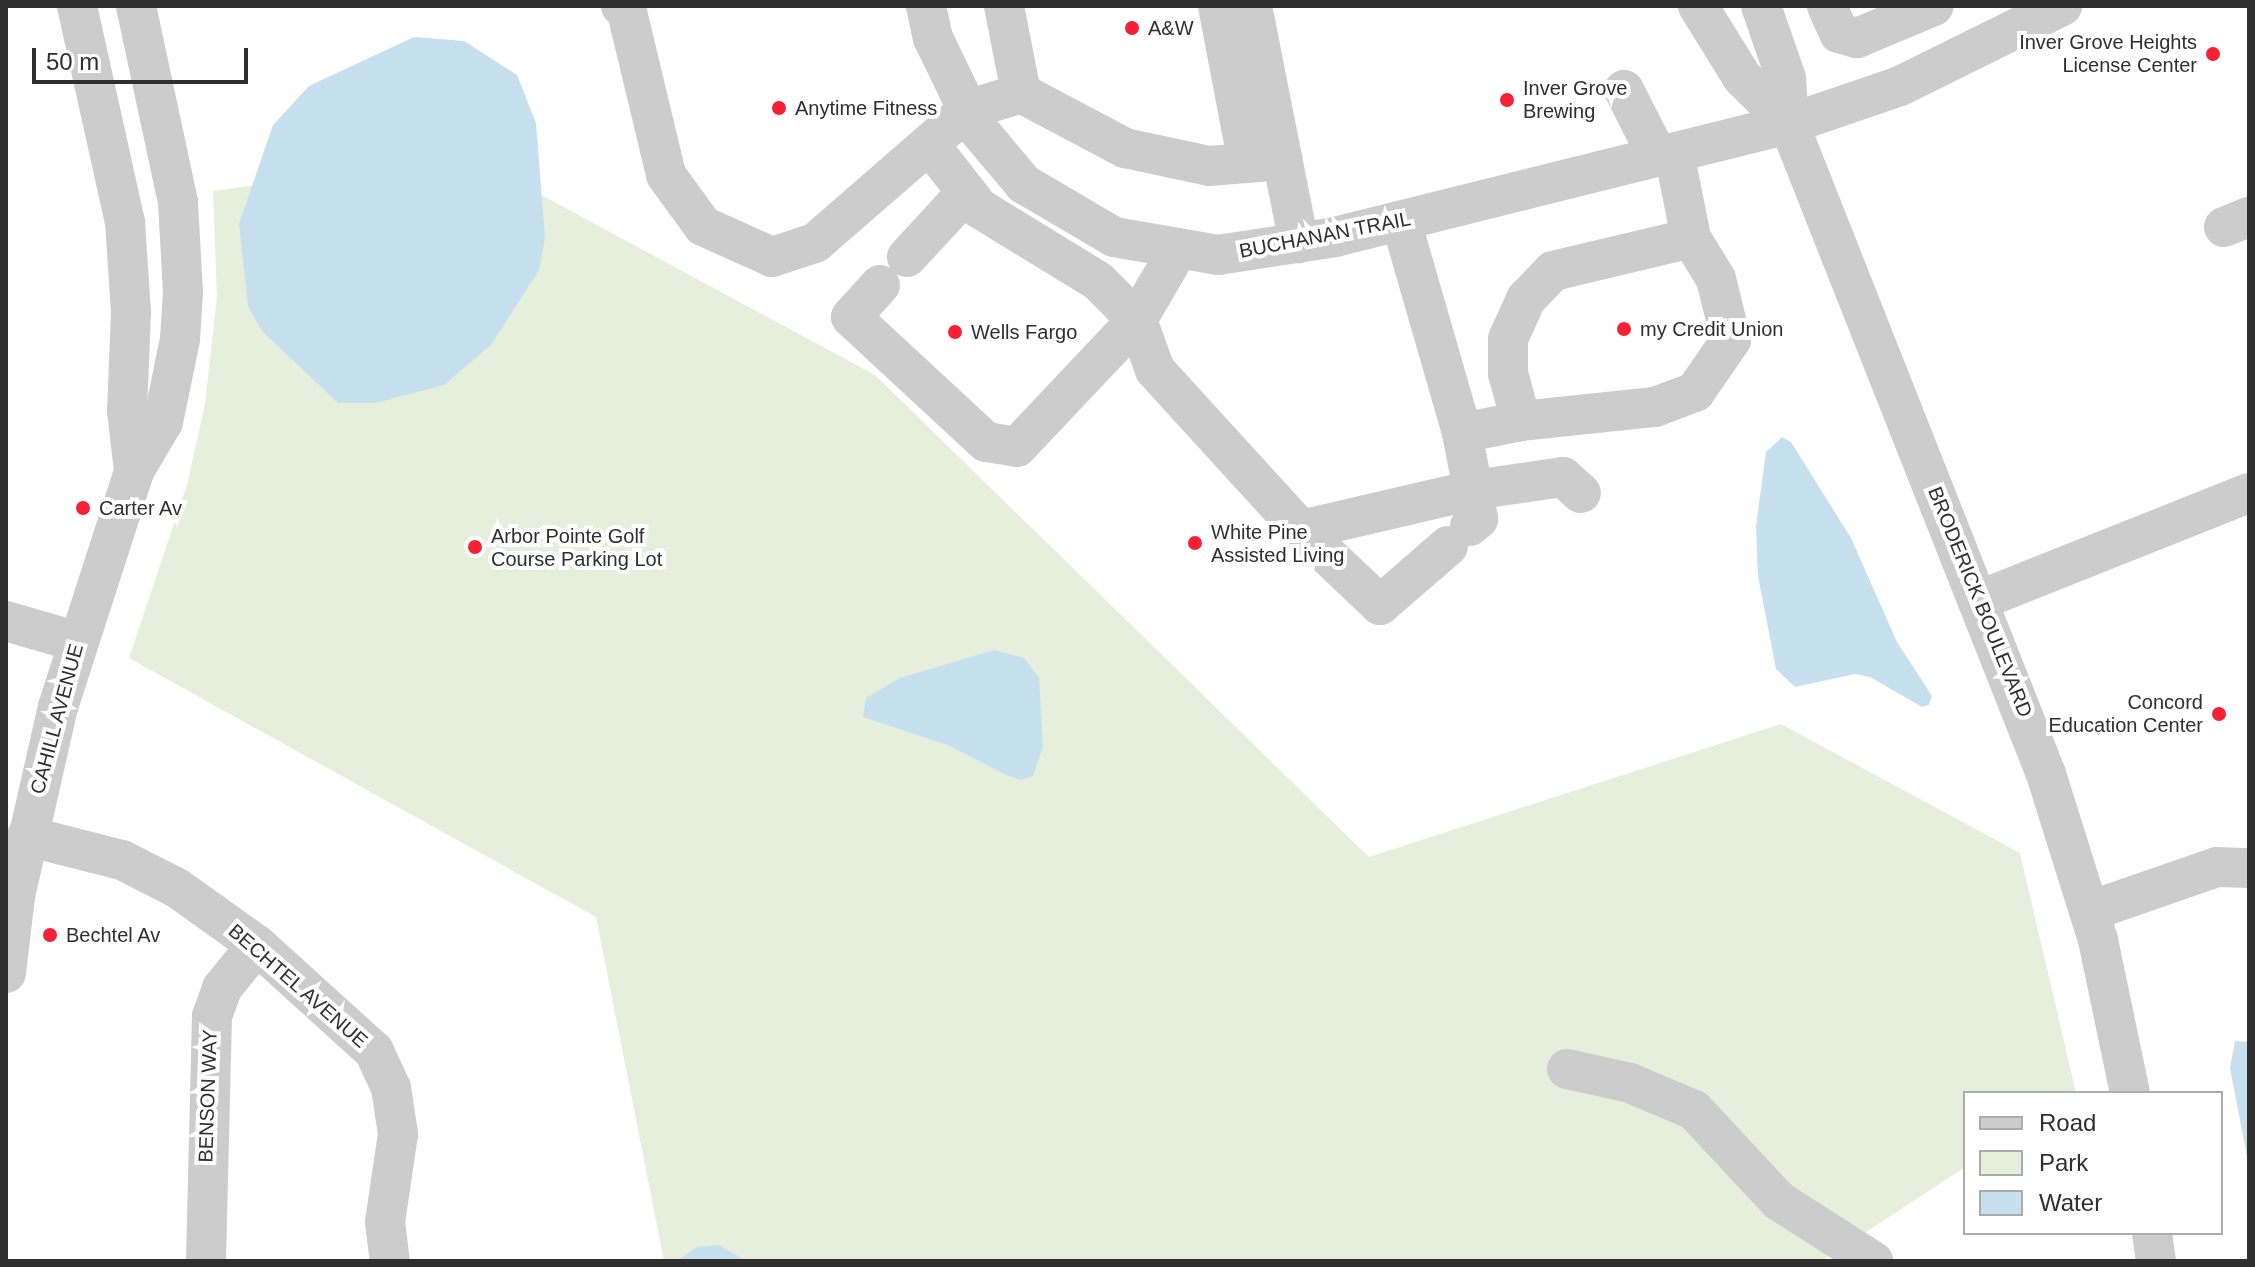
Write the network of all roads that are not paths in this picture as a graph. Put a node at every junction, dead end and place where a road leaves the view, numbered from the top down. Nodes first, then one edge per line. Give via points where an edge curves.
1 (77, 6) edge
2 (136, 6) edge
3 (926, 6) edge
4 (1004, 6) edge
5 (1218, 6) edge
6 (1252, 6) edge
7 (1698, 6) edge
8 (1761, 6) edge
9 (1827, 6) edge
10 (1934, 6) edge
11 (2062, 6) edge
12 (624, 9) edge
13 (1624, 90) dead end
14 (1021, 93) junction
15 (968, 110) junction
16 (1789, 124) junction
17 (929, 144) junction
18 (1666, 155) junction
19 (1265, 162) junction
20 (967, 192) junction
21 (1401, 221) junction
22 (1691, 238) junction
23 (1299, 243) junction
24 (1179, 248) junction
25 (1137, 320) junction
26 (1521, 421) junction
27 (1462, 433) junction
28 (134, 471) junction
29 (1581, 493) dead end
30 (2249, 493) edge
31 (1463, 521) junction
32 (1301, 530) junction
33 (1980, 600) junction
34 (6, 621) edge
35 (78, 642) junction
36 (27, 836) junction
37 (2249, 868) edge
38 (2090, 911) junction
39 (257, 945) junction
40 (6, 973) edge
41 (1567, 1069) dead end
42 (2130, 1091) edge
43 (2152, 1235) edge
44 (206, 1261) edge
45 (390, 1261) edge
46 (1873, 1261) edge
47 (2156, 1261) edge

1 - 28 street, CAHILL AVENUE via 125,222 131,312 127,423
2 - 28 street, CAHILL AVENUE via 171,157 183,292 163,422
3 - 15 street, BUCHANAN TRAIL via 933,38
4 - 14 street
5 - 19 street
6 - 19 street
7 - 16 street, BRODERICK BOULEVARD via 1742,77
8 - 16 street, BRODERICK BOULEVARD via 1786,78
9 - 10 street via 1839,33 1857,38
11 - 16 street, BUCHANAN TRAIL via 1900,86
12 - 17 street via 666,175 703,226 772,257 815,243
13 - 18 street
14 - 15 street
14 - 19 street via 1125,148 1209,166
15 - 17 street
15 - 24 street, BUCHANAN TRAIL via 1024,184 1114,237
16 - 18 street, BUCHANAN TRAIL
16 - 33 street, BRODERICK BOULEVARD
17 - 20 street
18 - 21 street, BUCHANAN TRAIL
18 - 22 street
19 - 23 street
20 - 25 street via 979,208 1098,281
20 - 25 street via 851,317 986,442 1017,447
21 - 23 street, BUCHANAN TRAIL
21 - 27 street
22 - 26 street via 1553,271 1526,299 1508,339 1508,373
22 - 26 street via 1716,279 1731,340 1695,392 1655,407
23 - 24 street, BUCHANAN TRAIL via 1218,255
24 - 25 street
25 - 32 street via 1155,370
26 - 27 street
27 - 31 street
28 - 35 street, CAHILL AVENUE
29 - 31 street via 1563,477
30 - 33 street
31 - 32 street
31 - 32 street via 1380,605
33 - 38 street, BRODERICK BOULEVARD via 2042,760
34 - 35 street
35 - 36 street, CAHILL AVENUE
36 - 39 street, BECHTEL AVENUE via 148,871
36 - 40 street, CAHILL AVENUE
37 - 38 street via 2217,867
38 - 42 street, BRODERICK BOULEVARD
39 - 44 street, BENSON WAY via 222,988 212,1016
39 - 45 street, BECHTEL AVENUE via 374,1051 391,1088 398,1134 385,1222
41 - 46 street via 1630,1083 1694,1110 1779,1201
43 - 47 street

